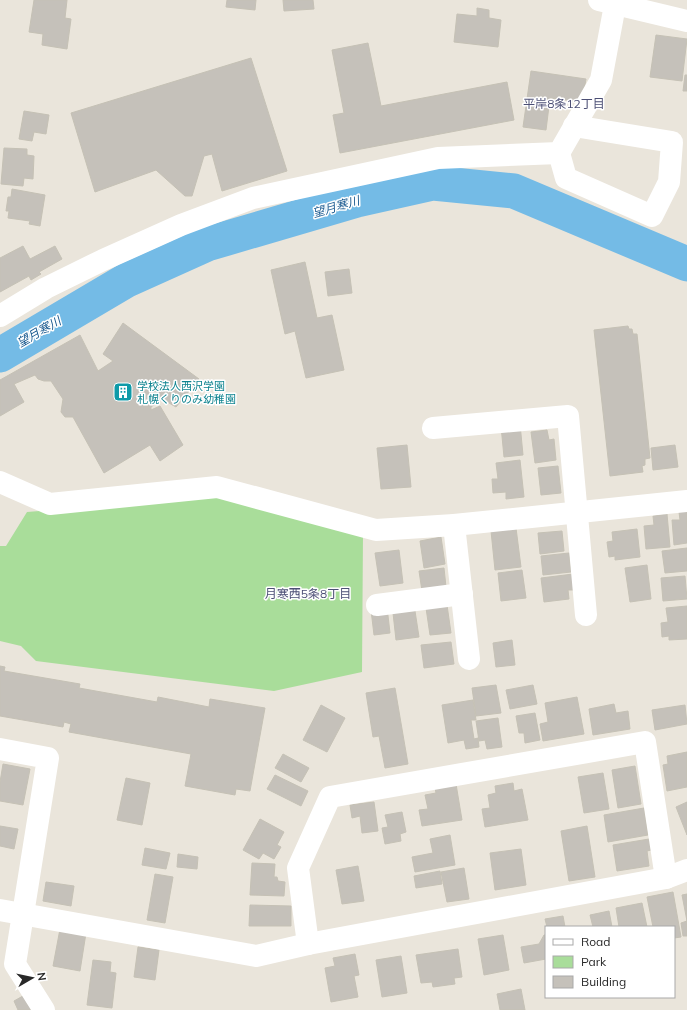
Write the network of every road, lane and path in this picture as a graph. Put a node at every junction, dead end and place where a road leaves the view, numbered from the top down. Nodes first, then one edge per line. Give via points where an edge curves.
1 (607, 2) edge
2 (687, 21) edge
3 (574, 126) junction
4 (559, 153) junction
5 (0, 316) edge
6 (433, 428) dead end
7 (0, 482) edge
8 (687, 501) edge
9 (577, 512) junction
10 (454, 525) junction
11 (462, 594) junction
12 (377, 604) dead end
13 (586, 615) dead end
14 (469, 659) dead end
15 (0, 750) edge
16 (687, 870) edge
17 (666, 878) junction
18 (0, 910) edge
19 (23, 914) junction
20 (308, 944) junction
21 (44, 1010) edge

1 - 2 street
1 - 3 street via 601,80
3 - 4 street
3 - 4 street via 672,142 669,182 652,216 566,178
4 - 5 street via 438,158 253,198 181,225 103,260 46,288
6 - 9 street via 568,416
7 - 10 street via 50,504 217,487 376,530
8 - 9 street
9 - 10 street
9 - 13 street
10 - 11 street
11 - 12 street
11 - 14 street
15 - 19 street via 48,758
16 - 17 street
17 - 20 street
17 - 20 street via 645,742 330,797 298,868
18 - 19 street
19 - 20 street via 256,956
19 - 21 street via 15,964

